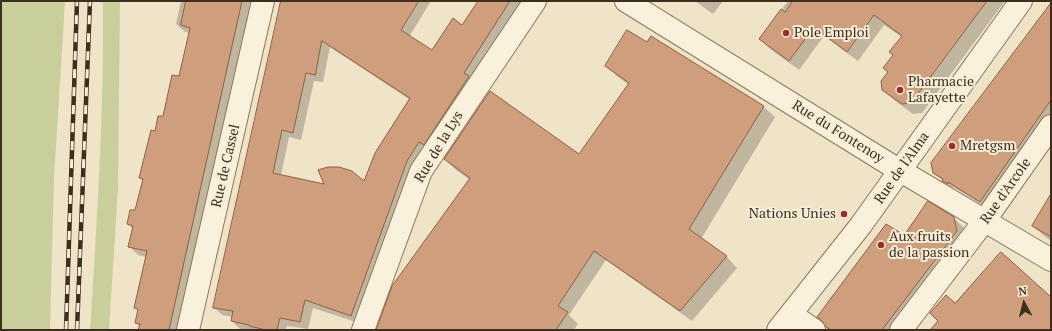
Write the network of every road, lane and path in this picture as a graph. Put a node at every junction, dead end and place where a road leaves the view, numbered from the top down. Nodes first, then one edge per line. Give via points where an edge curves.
1 (263, 1) edge
2 (535, 1) edge
3 (626, 1) edge
4 (1020, 1) edge
5 (1051, 126) edge
6 (900, 170) junction
7 (985, 220) junction
8 (1051, 260) edge
9 (785, 322) edge
10 (188, 330) edge
11 (363, 330) edge
12 (814, 330) edge
13 (901, 330) edge

1 - 10 street, Rue de Cassel
2 - 11 street, Rue de la Lys via 421,172
3 - 6 street, Rue du Fontenoy
4 - 6 street, Rue de l'Alma
5 - 7 street, Rue d'Arcole
6 - 7 street, Rue du Fontenoy
6 - 9 street, Rue de l'Alma via 861,225
7 - 8 street, Rue du Fontenoy
7 - 13 street, Rue d'Arcole
9 - 12 street

